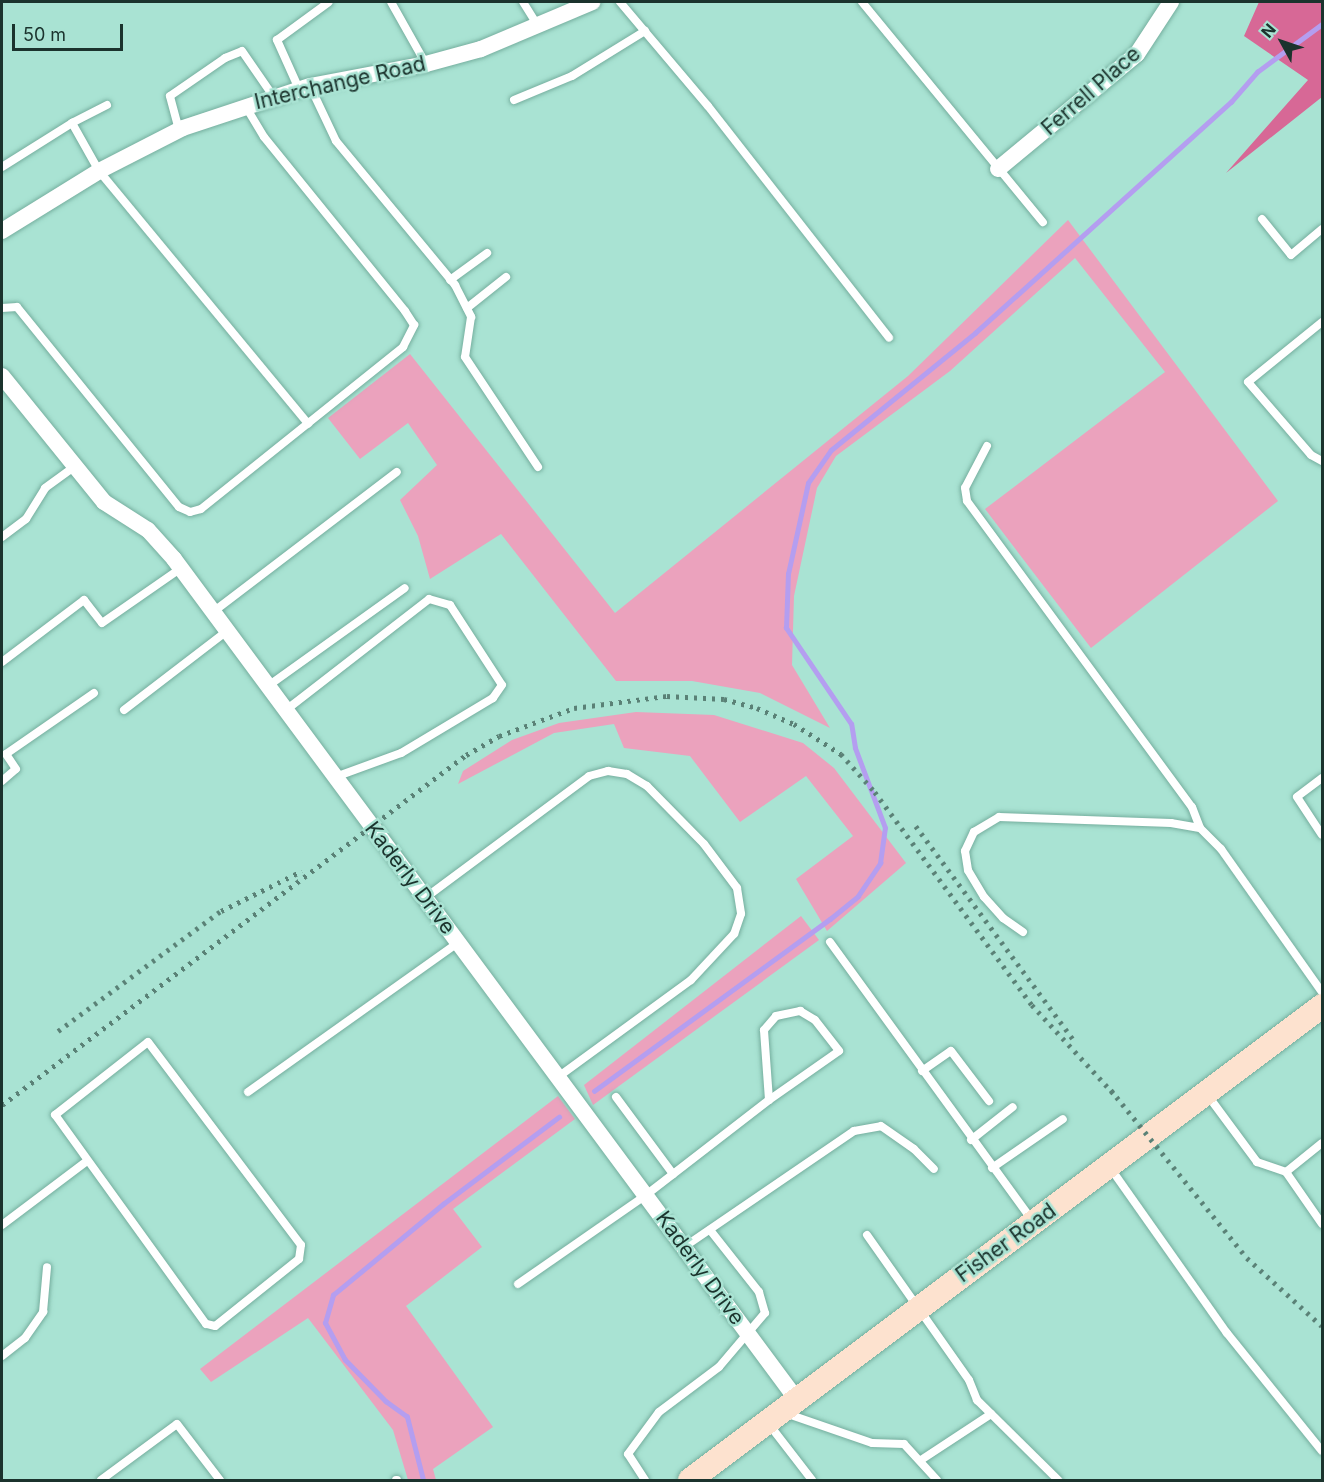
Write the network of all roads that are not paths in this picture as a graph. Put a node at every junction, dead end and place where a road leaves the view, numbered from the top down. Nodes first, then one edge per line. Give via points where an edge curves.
1 (329, 2) edge
2 (391, 2) edge
3 (523, 2) edge
4 (592, 2) edge
5 (620, 2) edge
6 (862, 2) edge
7 (1171, 2) edge
8 (538, 27) junction
9 (645, 31) junction
10 (426, 64) junction
11 (304, 88) junction
12 (273, 96) junction
13 (514, 100) dead end
14 (244, 104) junction
15 (107, 105) dead end
16 (72, 123) junction
17 (179, 130) junction
18 (2, 167) edge
19 (998, 169) junction
20 (99, 171) junction
21 (1262, 219) dead end
22 (1043, 222) dead end
23 (1323, 230) edge
24 (2, 231) edge
25 (487, 253) dead end
26 (507, 277) dead end
27 (450, 280) junction
28 (2, 308) edge
29 (466, 308) junction
30 (1323, 322) edge
31 (889, 338) dead end
32 (2, 376) edge
33 (308, 424) junction
34 (987, 446) dead end
35 (1323, 461) edge
36 (75, 466) junction
37 (538, 467) dead end
38 (397, 472) dead end
39 (2, 537) edge
40 (181, 568) junction
41 (405, 588) dead end
42 (213, 612) junction
43 (227, 631) junction
44 (2, 662) edge
45 (268, 686) junction
46 (94, 693) dead end
47 (124, 710) dead end
48 (286, 710) junction
49 (4, 750) edge
50 (335, 777) junction
51 (1323, 778) edge
52 (2, 781) edge
53 (1200, 828) junction
54 (1323, 835) edge
55 (425, 898) junction
56 (1023, 932) dead end
57 (830, 942) dead end
58 (458, 943) junction
59 (1323, 992) edge
60 (1323, 1006) edge
61 (922, 1071) junction
62 (558, 1077) junction
63 (248, 1092) dead end
64 (1206, 1093) junction
65 (616, 1097) dead end
66 (769, 1100) junction
67 (989, 1101) dead end
68 (1013, 1107) dead end
69 (1064, 1119) dead end
70 (971, 1140) junction
71 (1323, 1143) edge
72 (87, 1161) junction
73 (1109, 1166) junction
74 (992, 1167) junction
75 (934, 1169) dead end
76 (1286, 1172) junction
77 (673, 1174) junction
78 (645, 1195) junction
79 (1034, 1222) junction
80 (1323, 1224) edge
81 (2, 1225) edge
82 (711, 1230) junction
83 (867, 1235) dead end
84 (684, 1247) junction
85 (47, 1268) dead end
86 (518, 1284) dead end
87 (920, 1307) junction
88 (748, 1333) junction
89 (2, 1356) edge
90 (782, 1412) junction
91 (991, 1414) junction
92 (1323, 1451) edge
93 (921, 1460) junction
94 (101, 1480) edge
95 (220, 1480) edge
96 (645, 1480) edge
97 (690, 1480) edge
98 (812, 1480) edge
99 (937, 1480) edge
100 (1058, 1480) edge

1 - 11 lane via 277,40
2 - 10 lane
3 - 8 lane
4 - 8 street, Interchange Road
5 - 9 lane
6 - 19 lane
7 - 19 street, Ferrell Place via 1137,54
8 - 10 street, Interchange Road
9 - 13 lane via 572,76
9 - 31 lane
10 - 11 street, Interchange Road
11 - 12 street, Interchange Road
11 - 27 lane via 336,141
12 - 14 street, Interchange Road
12 - 17 lane via 242,51 225,58 170,96
14 - 17 street, Interchange Road
14 - 33 lane via 264,136 414,325 403,346
15 - 16 lane
16 - 18 lane
16 - 20 lane
17 - 20 street, Interchange Road
19 - 22 lane
20 - 24 street, Interchange Road
20 - 33 lane
21 - 23 lane via 1291,255
25 - 27 lane
26 - 29 lane
27 - 29 lane
28 - 33 lane via 17,307 179,507 190,512 201,509
29 - 37 lane via 471,327 465,357
30 - 35 lane via 1248,382 1311,455
32 - 36 street, Kaderly Drive
34 - 53 lane via 965,488 967,501 1192,807
36 - 39 lane via 45,488 26,519
36 - 40 street, Kaderly Drive via 104,502 148,530
38 - 42 lane
40 - 42 street, Kaderly Drive
40 - 44 lane via 102,623 84,600
41 - 45 lane
42 - 43 street, Kaderly Drive
43 - 45 street, Kaderly Drive
43 - 47 lane
45 - 48 street, Kaderly Drive
46 - 49 lane
48 - 50 street, Kaderly Drive
48 - 50 lane via 429,599 450,605 502,685 493,698 401,753
49 - 52 lane via 16,769
50 - 55 street, Kaderly Drive
51 - 54 lane via 1297,797
53 - 56 lane via 1171,823 999,817 974,832 965,851 968,870 984,897
53 - 59 lane via 1221,849
55 - 58 street, Kaderly Drive
55 - 62 lane via 589,776 608,771 627,774 647,786 672,807 711,853 737,888 741,914 734,934 691,980
57 - 61 lane
58 - 62 street, Kaderly Drive
58 - 63 lane
60 - 64 main road, Fisher Road
61 - 67 lane via 951,1051
61 - 70 lane
62 - 78 street, Kaderly Drive
64 - 73 main road, Fisher Road
64 - 76 lane via 1257,1162
65 - 77 lane
66 - 66 lane via 764,1030 776,1016 800,1011 815,1020 839,1051
66 - 77 lane
68 - 70 lane
69 - 74 lane
70 - 74 lane
71 - 76 lane
72 - 72 lane via 206,1324 215,1326 299,1259 301,1245 148,1042 55,1115
72 - 81 lane
73 - 79 main road, Fisher Road
73 - 92 lane via 1227,1334
74 - 79 lane
75 - 82 lane via 881,1126 855,1131
76 - 80 lane
77 - 78 lane
78 - 84 street, Kaderly Drive
78 - 86 lane
79 - 87 main road, Fisher Road
82 - 84 lane
82 - 88 lane via 759,1292 765,1313
83 - 87 lane
84 - 88 street, Kaderly Drive
85 - 89 lane via 44,1312 25,1338
87 - 90 main road, Fisher Road
87 - 91 lane via 969,1380 977,1400
88 - 90 street, Kaderly Drive
88 - 96 lane via 718,1367 659,1412 628,1454
90 - 93 lane via 872,1443 904,1444
90 - 97 main road, Fisher Road
90 - 98 lane
91 - 93 lane
91 - 100 lane
93 - 99 lane
94 - 95 lane via 177,1424

